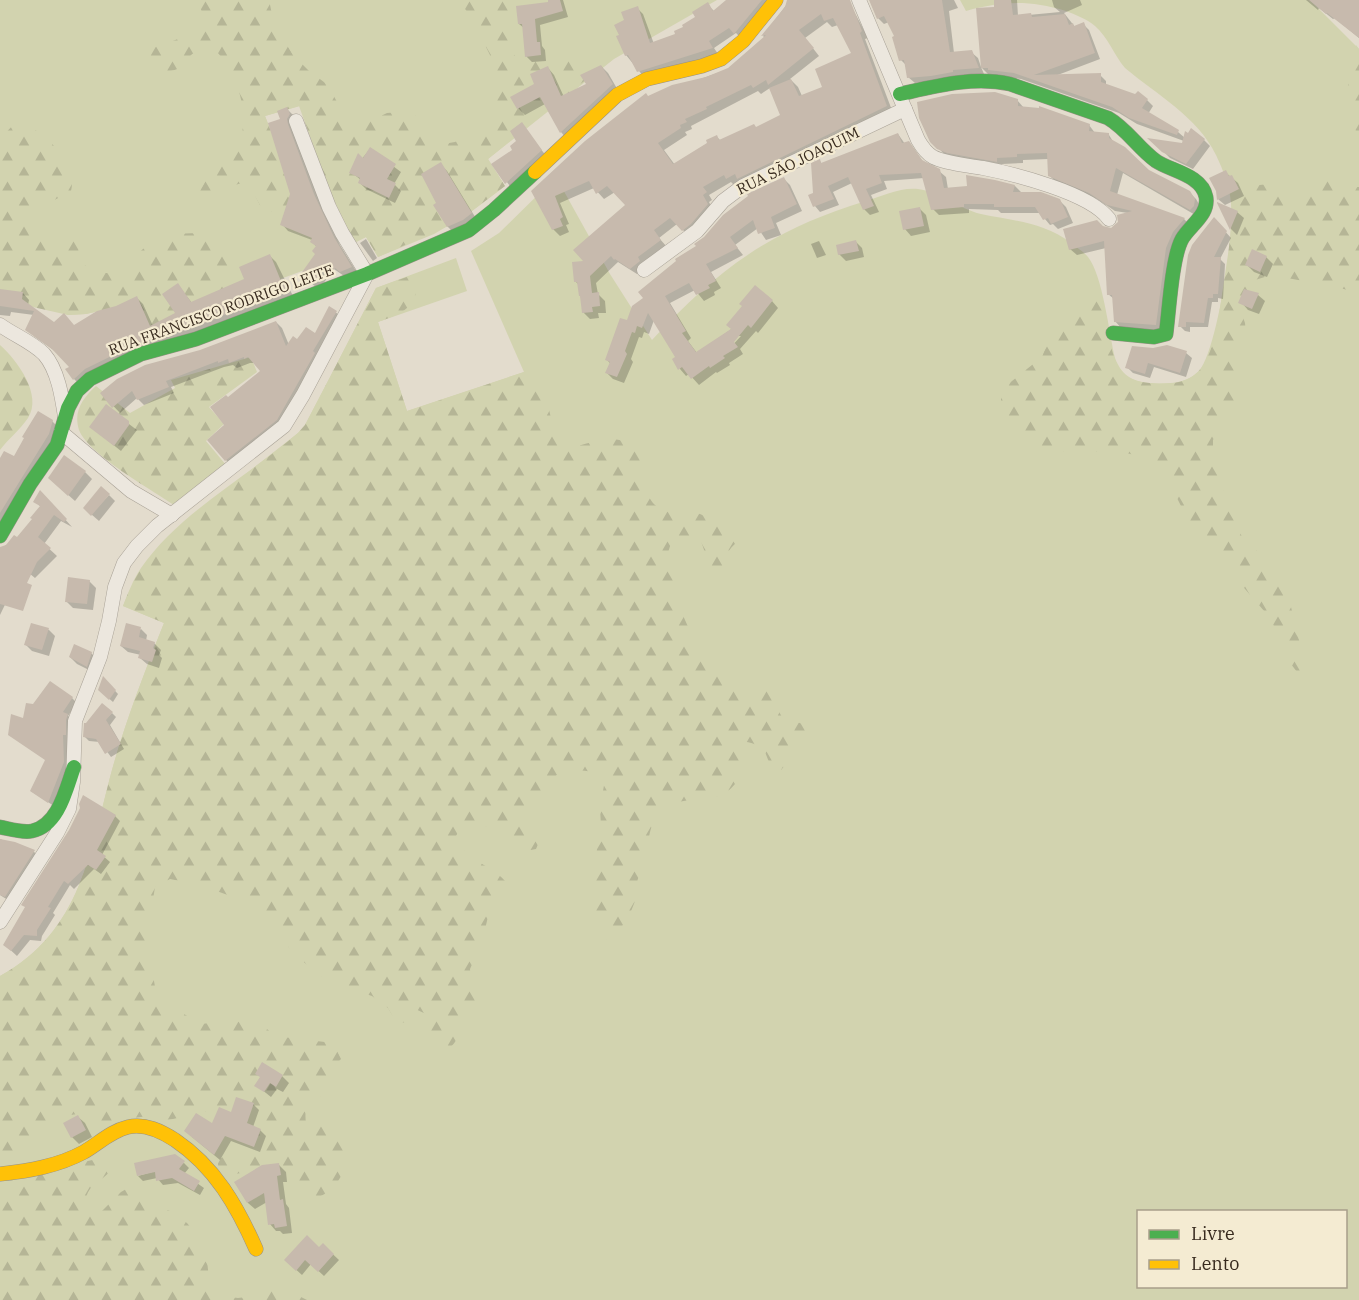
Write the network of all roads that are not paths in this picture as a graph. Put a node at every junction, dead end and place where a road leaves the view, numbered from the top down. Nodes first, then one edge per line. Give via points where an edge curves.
1 (776, 0) edge
2 (859, 0) edge
3 (900, 94) junction
4 (905, 109) junction
5 (296, 121) dead end
6 (1109, 219) dead end
7 (644, 270) dead end
8 (367, 274) junction
9 (0, 325) edge
10 (1113, 333) dead end
11 (54, 373) junction
12 (83, 385) junction
13 (65, 417) junction
14 (61, 432) junction
15 (172, 515) junction
16 (0, 536) edge
17 (74, 767) junction
18 (0, 827) edge
19 (0, 922) edge
20 (0, 1174) edge
21 (256, 1249) dead end

1 - 8 street, RUA FRANCISCO RODRIGO LEITE via 743,42 721,58 647,79 617,95 478,224
2 - 3 street
3 - 4 street
3 - 10 street via 951,83 1010,84 1108,118 1156,161 1198,182 1206,196 1206,206 1180,243 1167,331 1162,337
4 - 6 street via 924,150 936,158 1050,186 1096,208
4 - 7 street, RUA SÃO JOAQUIM via 743,186 723,201 697,231
5 - 8 street via 329,207
8 - 12 street, RUA FRANCISCO RODRIGO LEITE via 196,339 141,354
8 - 15 street via 295,410 250,455
9 - 11 street via 43,354
11 - 12 street via 66,387
11 - 13 street
12 - 13 street, RUA FRANCISCO RODRIGO LEITE
13 - 14 street, RUA FRANCISCO RODRIGO LEITE
14 - 15 street via 131,491
14 - 16 street, RUA FRANCISCO RODRIGO LEITE via 57,445
15 - 17 street via 129,554 119,573 100,657 75,722
17 - 18 street via 60,804 47,824 28,831
17 - 19 street via 65,820
20 - 21 street via 23,1172 81,1154 127,1127 152,1128 210,1168 226,1190

